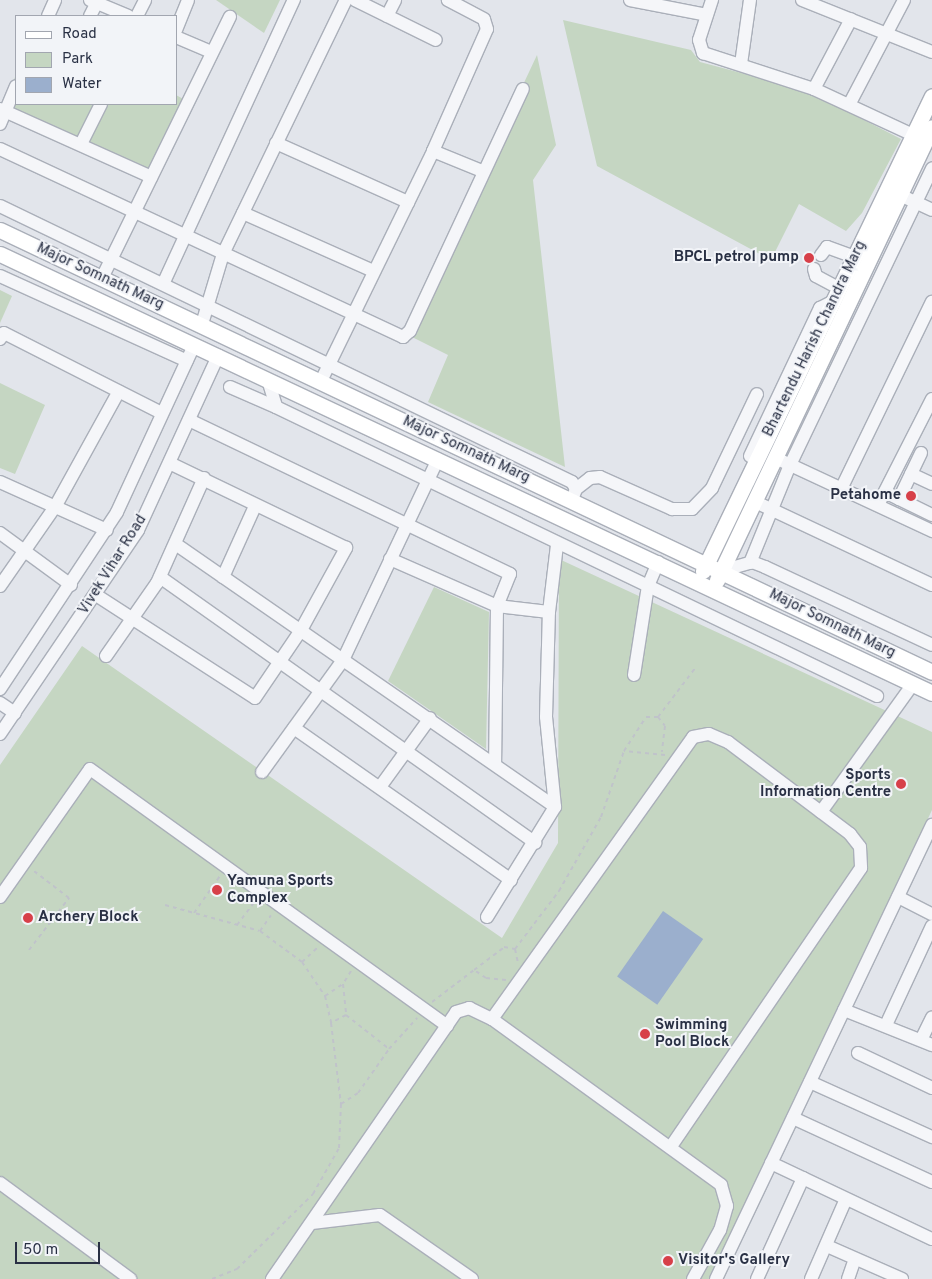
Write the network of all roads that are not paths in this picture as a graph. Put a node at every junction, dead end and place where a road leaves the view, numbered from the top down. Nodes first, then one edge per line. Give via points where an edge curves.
1 (55, 0) edge
2 (145, 0) edge
3 (188, 0) edge
4 (294, 0) edge
5 (346, 0) edge
6 (356, 0) edge
7 (395, 0) edge
8 (448, 0) edge
9 (630, 0) edge
10 (712, 0) edge
11 (750, 0) edge
12 (802, 0) edge
13 (904, 0) edge
14 (95, 1) edge
15 (48, 15) edge
16 (90, 15) edge
17 (126, 15) edge
18 (138, 15) edge
19 (706, 15) junction
20 (387, 16) junction
21 (230, 17) dead end
22 (851, 18) junction
23 (178, 25) edge
24 (890, 32) junction
25 (178, 38) edge
26 (436, 40) dead end
27 (212, 52) junction
28 (932, 52) edge
29 (741, 64) junction
30 (15, 88) edge
31 (522, 89) dead end
32 (814, 89) junction
33 (932, 96) edge
34 (850, 103) junction
35 (100, 105) edge
36 (3, 110) edge
37 (0, 124) edge
38 (932, 127) edge
39 (913, 134) junction
40 (276, 143) junction
41 (81, 144) junction
42 (0, 149) edge
43 (433, 151) junction
44 (932, 168) edge
45 (482, 171) junction
46 (151, 177) junction
47 (900, 195) junction
48 (408, 202) junction
49 (916, 203) junction
50 (0, 206) edge
51 (932, 210) edge
52 (135, 211) junction
53 (242, 213) junction
54 (0, 230) edge
55 (185, 234) junction
56 (0, 254) edge
57 (223, 254) junction
58 (820, 254) dead end
59 (854, 256) junction
60 (113, 258) junction
61 (814, 270) dead end
62 (374, 271) junction
63 (0, 276) edge
64 (102, 278) junction
65 (164, 282) junction
66 (839, 288) junction
67 (932, 302) edge
68 (205, 303) junction
69 (121, 310) junction
70 (353, 315) junction
71 (202, 324) junction
72 (113, 327) junction
73 (227, 336) junction
74 (0, 339) edge
75 (829, 344) junction
76 (194, 345) junction
77 (844, 352) junction
78 (218, 356) junction
79 (187, 361) junction
80 (330, 363) junction
81 (268, 380) junction
82 (321, 381) junction
83 (230, 387) dead end
84 (118, 391) junction
85 (757, 394) dead end
86 (932, 399) edge
87 (276, 407) junction
88 (162, 413) junction
89 (189, 420) junction
90 (921, 453) dead end
91 (775, 458) junction
92 (438, 459) junction
93 (169, 463) junction
94 (790, 465) junction
95 (911, 474) junction
96 (204, 478) junction
97 (427, 481) junction
98 (0, 482) edge
99 (932, 484) edge
100 (842, 487) junction
101 (885, 492) junction
102 (574, 495) junction
103 (899, 499) junction
104 (755, 502) junction
105 (878, 505) junction
106 (255, 506) junction
107 (55, 507) junction
108 (770, 509) junction
109 (932, 515) edge
110 (407, 524) junction
111 (107, 530) junction
112 (932, 531) edge
113 (0, 533) edge
114 (176, 545) junction
115 (557, 546) junction
116 (28, 550) junction
117 (390, 559) junction
118 (658, 562) junction
119 (750, 563) junction
120 (706, 564) junction
121 (721, 571) junction
122 (160, 577) junction
123 (223, 577) junction
124 (698, 582) junction
125 (71, 585) junction
126 (932, 585) edge
127 (0, 586) edge
128 (648, 586) junction
129 (713, 589) junction
130 (96, 595) junction
131 (498, 606) junction
132 (549, 612) junction
133 (132, 618) junction
134 (302, 630) junction
135 (932, 645) edge
136 (106, 656) dead end
137 (343, 659) junction
138 (282, 662) junction
139 (926, 669) edge
140 (5, 671) edge
141 (634, 675) dead end
142 (913, 684) junction
143 (0, 689) edge
144 (321, 690) junction
145 (932, 693) edge
146 (877, 696) dead end
147 (0, 703) edge
148 (14, 713) junction
149 (430, 718) junction
150 (294, 728) junction
151 (0, 734) edge
152 (405, 750) junction
153 (495, 764) junction
154 (262, 772) dead end
155 (380, 787) junction
156 (555, 808) junction
157 (821, 812) junction
158 (932, 825) edge
159 (535, 843) junction
160 (511, 880) junction
161 (0, 897) edge
162 (898, 897) junction
163 (932, 914) edge
164 (486, 917) dead end
165 (932, 926) edge
166 (844, 1010) junction
167 (932, 1017) edge
168 (492, 1018) junction
169 (886, 1025) junction
170 (447, 1026) junction
171 (926, 1043) edge
172 (858, 1053) dead end
173 (810, 1082) junction
174 (932, 1088) edge
175 (793, 1118) junction
176 (932, 1137) edge
177 (671, 1147) junction
178 (771, 1163) junction
179 (803, 1178) junction
180 (932, 1182) edge
181 (0, 1184) edge
182 (846, 1199) junction
183 (312, 1223) junction
184 (932, 1239) edge
185 (827, 1246) junction
186 (855, 1259) junction
187 (130, 1279) edge
188 (272, 1279) edge
189 (472, 1279) edge
190 (693, 1279) edge
191 (716, 1279) edge
192 (757, 1279) edge
193 (811, 1279) edge
194 (848, 1279) edge
195 (902, 1279) edge

1 - 15 street
2 - 18 street
3 - 23 street
4 - 55 street
5 - 40 street
6 - 20 street
7 - 20 street
8 - 43 street via 487,24
9 - 19 street
10 - 19 street
11 - 29 street
12 - 22 street
13 - 24 street
14 - 16 street
14 - 17 street
19 - 29 street via 699,40 702,53
20 - 26 street
21 - 27 street
22 - 24 street
22 - 32 street
24 - 28 street
24 - 34 street
25 - 27 street
27 - 46 street
29 - 32 street
30 - 36 street
31 - 45 street
32 - 34 street
33 - 39 main road, Bhartendu Harish Chandra Marg
34 - 39 street
35 - 41 street
36 - 37 street
36 - 41 street
38 - 47 main road, Bhartendu Harish Chandra Marg
39 - 59 main road, Bhartendu Harish Chandra Marg
40 - 48 street
40 - 53 street
41 - 46 street
42 - 52 street
43 - 45 street
43 - 48 street
44 - 49 street
45 - 70 street via 410,332 398,336
46 - 52 street
47 - 49 street
47 - 75 main road, Bhartendu Harish Chandra Marg
48 - 62 street
49 - 51 street
49 - 77 street
50 - 60 street
52 - 55 street
52 - 60 street
53 - 57 street
53 - 62 street
54 - 64 main road, Major Somnath Marg
55 - 57 street
55 - 65 street
56 - 69 main road, Major Somnath Marg
57 - 68 street
57 - 70 street
58 - 59 street via 827,247
59 - 66 main road, Bhartendu Harish Chandra Marg
60 - 64 street
60 - 65 street
61 - 66 street via 816,276
62 - 70 street
63 - 72 street
64 - 71 main road, Major Somnath Marg
65 - 68 street
66 - 120 main road, Bhartendu Harish Chandra Marg
67 - 100 street
68 - 71 street
68 - 80 street
69 - 72 street
69 - 76 main road, Major Somnath Marg
70 - 80 street
71 - 73 main road, Major Somnath Marg
71 - 76 main road
72 - 79 street
73 - 78 main road
73 - 82 main road, Major Somnath Marg
74 - 84 street via 4,333
75 - 77 street
75 - 91 main road, Bhartendu Harish Chandra Marg
76 - 78 main road, Major Somnath Marg
76 - 79 street
77 - 94 street
78 - 81 main road, Major Somnath Marg
78 - 89 street, Vivek Vihar Road
79 - 88 street
80 - 82 street
80 - 102 street via 572,482
81 - 87 street
81 - 92 main road, Major Somnath Marg
82 - 102 main road, Major Somnath Marg
83 - 87 street
84 - 88 street
84 - 107 street
85 - 102 street via 712,488 692,509 672,510 600,476
86 - 101 street
87 - 97 street
88 - 111 street
89 - 93 street, Vivek Vihar Road
89 - 110 street
90 - 95 street
91 - 94 street
91 - 104 main road, Bhartendu Harish Chandra Marg
92 - 97 street
92 - 118 main road, Major Somnath Marg
93 - 96 street
93 - 130 street, Vivek Vihar Road via 138,530
94 - 100 street
94 - 108 street
95 - 99 street
95 - 103 street
96 - 106 street
96 - 114 street
97 - 110 street
97 - 115 street
98 - 107 street
100 - 105 street
101 - 103 street
101 - 105 street
102 - 120 main road, Major Somnath Marg
103 - 109 street
104 - 108 street
104 - 121 main road, Bhartendu Harish Chandra Marg
105 - 112 street
106 - 123 street
106 - 134 street via 346,548
107 - 111 street
107 - 116 street
108 - 119 street
108 - 126 street
110 - 117 street
110 - 131 street via 510,574
111 - 125 street
113 - 116 street
114 - 122 street
114 - 123 street
115 - 128 street
115 - 132 street
116 - 125 street
116 - 127 street
117 - 131 street
117 - 137 street
118 - 124 main road, Major Somnath Marg
118 - 128 street
119 - 121 street
119 - 135 street
120 - 121 main road, Major Somnath Marg
120 - 124 main road, Bhartendu Harish Chandra Marg
121 - 129 main road, Bhartendu Harish Chandra Marg
121 - 139 main road, Major Somnath Marg
122 - 133 street
122 - 138 street
123 - 134 street
124 - 129 main road, Major Somnath Marg
125 - 140 street
128 - 141 street
128 - 146 street
129 - 142 main road, Major Somnath Marg
130 - 133 street
130 - 148 street, Vivek Vihar Road
131 - 132 street
131 - 153 street
132 - 156 street via 546,717
133 - 136 street
133 - 138 street via 255,698
134 - 137 street
134 - 138 street
137 - 144 street
137 - 149 street
138 - 144 street
139 - 142 main road
140 - 143 street
142 - 145 main road, Major Somnath Marg
142 - 157 street
144 - 150 street
144 - 152 street
147 - 148 street
148 - 151 street, Vivek Vihar Road
149 - 152 street
149 - 153 street
150 - 154 street
150 - 155 street
152 - 155 street
152 - 159 street
153 - 156 street
155 - 160 street
156 - 159 street
157 - 168 street via 728,742 709,734 693,737
157 - 177 street via 860,847 856,881
158 - 162 street
159 - 160 street
160 - 164 street
161 - 170 street via 90,769
162 - 163 street
162 - 166 street
165 - 169 street
166 - 169 street
166 - 173 street
167 - 171 street
168 - 170 street via 462,1009
168 - 177 street
169 - 171 street
170 - 183 street
172 - 174 street
173 - 175 street
173 - 176 street
175 - 178 street
175 - 180 street
177 - 190 street via 711,1174 725,1195 720,1230
178 - 179 street
178 - 191 street
179 - 182 street
179 - 192 street
181 - 187 street via 132,1276
182 - 184 street
182 - 185 street
183 - 188 street
183 - 189 street via 380,1215
185 - 186 street
185 - 193 street
186 - 194 street
186 - 195 street

